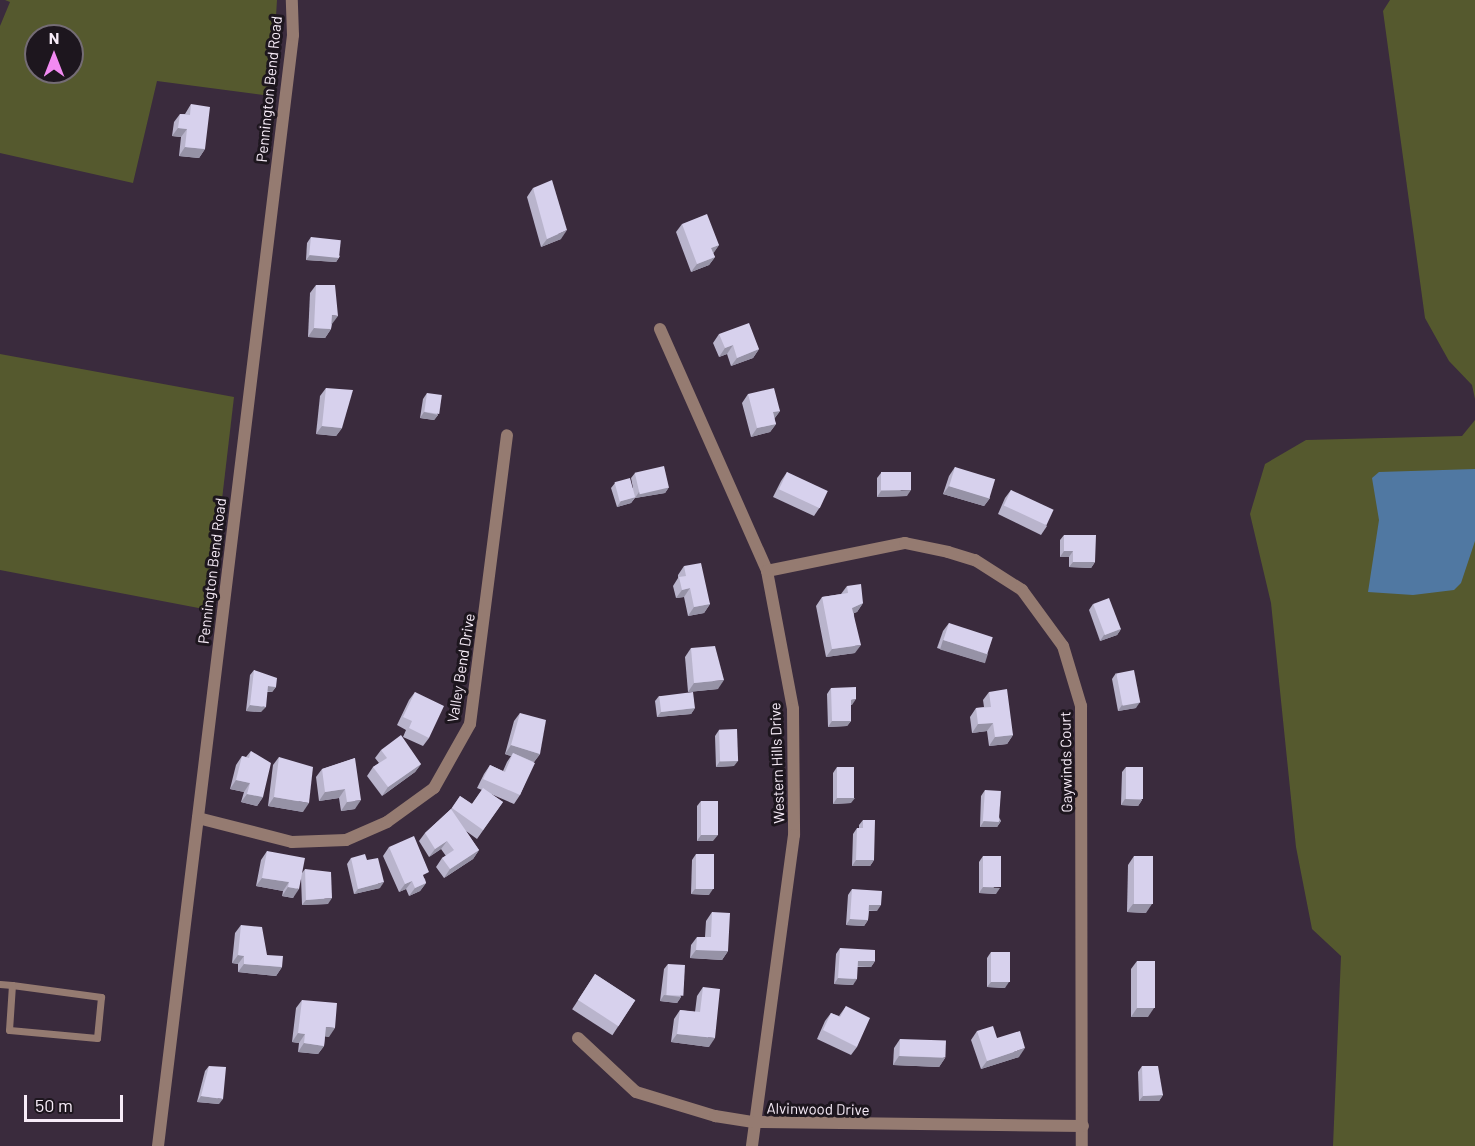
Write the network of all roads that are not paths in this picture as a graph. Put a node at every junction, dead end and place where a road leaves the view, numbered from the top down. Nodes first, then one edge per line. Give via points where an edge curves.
1 (292, 0) edge
2 (660, 329) dead end
3 (507, 435) dead end
4 (767, 571) junction
5 (198, 818) junction
6 (0, 984) edge
7 (12, 985) junction
8 (578, 1038) dead end
9 (754, 1122) junction
10 (1083, 1126) junction
11 (158, 1146) edge
12 (752, 1146) edge
13 (1082, 1146) edge

1 - 5 street, Pennington Bend Road via 293,35
2 - 4 street, Western Hills Drive
3 - 5 street, Valley Bend Drive via 471,724 434,788 387,822 346,840 292,842
4 - 9 street, Western Hills Drive via 793,709 794,835
4 - 10 street, Gaywinds Court via 905,543 948,552 975,560 1022,590 1063,646 1081,706
5 - 11 street, Pennington Bend Road
6 - 7 lane
7 - 7 lane via 101,997 97,1038 9,1030
8 - 9 street, Alvinwood Drive via 636,1092 672,1107
9 - 10 street, Alvinwood Drive
9 - 12 street, Western Hills Drive
10 - 13 street, Gaywinds Court

